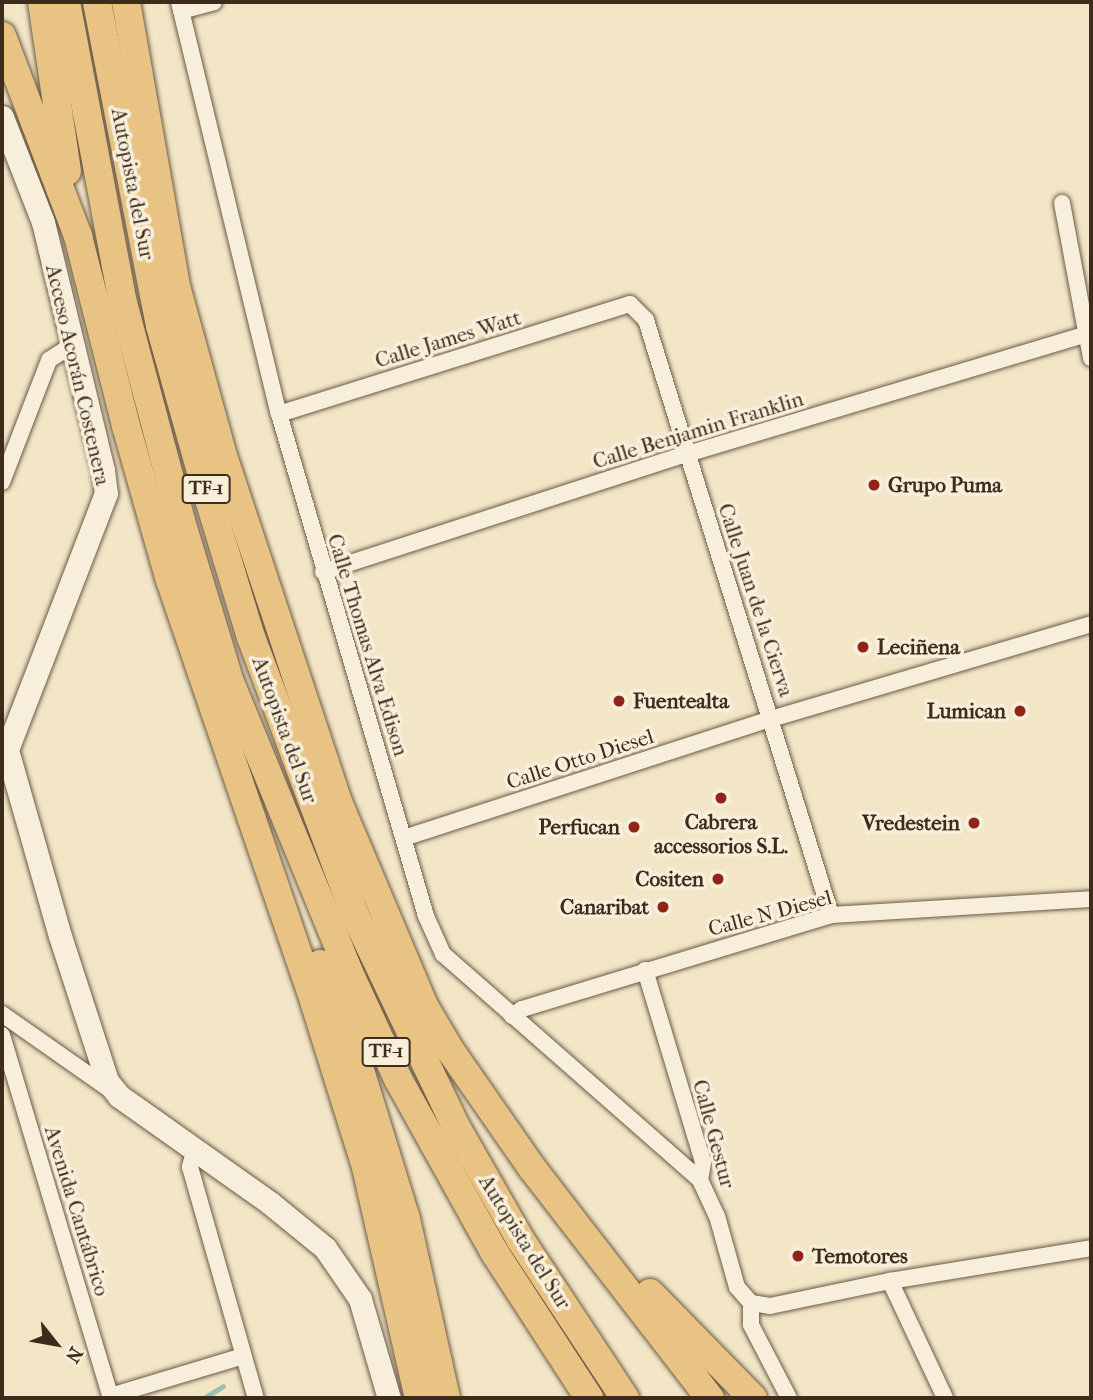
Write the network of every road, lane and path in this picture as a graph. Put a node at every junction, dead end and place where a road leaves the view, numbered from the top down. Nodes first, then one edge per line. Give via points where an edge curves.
1 (42, 2) edge
2 (66, 2) edge
3 (97, 2) edge
4 (126, 2) edge
5 (214, 2) edge
6 (180, 7) edge
7 (2, 36) edge
8 (2, 117) edge
9 (1062, 203) dead end
10 (78, 236) junction
11 (630, 304) joint
12 (1088, 334) junction
13 (72, 345) junction
14 (1091, 358) edge
15 (279, 414) junction
16 (687, 454) junction
17 (2, 482) edge
18 (323, 572) junction
19 (1091, 624) edge
20 (230, 682) junction
21 (771, 719) junction
22 (4, 756) edge
23 (404, 838) junction
24 (1091, 899) edge
25 (831, 915) junction
26 (645, 970) junction
27 (2, 1014) edge
28 (512, 1016) junction
29 (24, 1031) junction
30 (2, 1035) edge
31 (95, 1051) junction
32 (8, 1056) junction
33 (72, 1064) junction
34 (119, 1096) junction
35 (195, 1149) junction
36 (532, 1168) junction
37 (700, 1180) junction
38 (1091, 1248) edge
39 (890, 1281) junction
40 (751, 1303) junction
41 (243, 1356) junction
42 (111, 1397) edge
43 (256, 1398) edge
44 (389, 1398) edge
45 (419, 1398) edge
46 (446, 1398) edge
47 (589, 1398) edge
48 (625, 1398) edge
49 (710, 1398) edge
50 (753, 1398) edge
51 (789, 1398) edge
52 (945, 1398) edge

1 - 10 highway
2 - 20 highway, Autopista del Sur / TF-1 via 122,299
3 - 48 highway, Autopista del Sur / TF-1 via 160,326 201,472 251,637 355,915 455,1125 520,1239
4 - 36 highway via 177,290 223,456 338,802 424,1006
5 - 6 street
6 - 15 street, Calle Thomas Alva Edison
7 - 10 highway
8 - 13 street, Acceso Acorán Costenera via 43,222
9 - 12 street
10 - 45 highway via 170,580 366,1167
11 - 15 street, Calle James Watt
11 - 16 street, Calle Juan de la Cierva via 646,320
12 - 14 street
12 - 16 street, Calle Benjamin Franklin
13 - 17 street via 49,360
13 - 22 street, Acceso Acorán Costenera via 106,493
15 - 18 street, Calle Thomas Alva Edison
16 - 18 street, Calle Benjamin Franklin
16 - 21 street, Calle Juan de la Cierva
18 - 23 street, Calle Thomas Alva Edison
19 - 21 street, Calle Otto Diesel
20 - 46 highway via 240,742 354,1052 406,1219
20 - 47 highway, Autopista del Sur / TF-1 via 398,1079 495,1253
21 - 23 street, Calle Otto Diesel
21 - 25 street, Calle Juan de la Cierva
22 - 31 street
23 - 28 street, Calle Thomas Alva Edison via 426,916 443,954
24 - 25 street, Calle N Diesel
25 - 26 street, Calle N Diesel
26 - 28 street, Calle N Diesel
26 - 37 street, Calle Gestur via 704,1162
27 - 29 street
28 - 37 street, Calle Thomas Alva Edison
29 - 32 street via 12,1043
29 - 33 street
30 - 32 street, Avenida Cantábrico
31 - 33 street
31 - 34 street via 107,1081
32 - 42 street, Avenida Cantábrico
33 - 34 street
34 - 35 street
35 - 41 street via 190,1167
35 - 44 street via 326,1248 360,1299
36 - 49 highway
36 - 50 highway
37 - 40 street, Calle Gestur via 717,1216 737,1287
38 - 39 street
39 - 40 street via 771,1306
39 - 52 street
40 - 51 street via 751,1325
41 - 42 street
41 - 43 street

